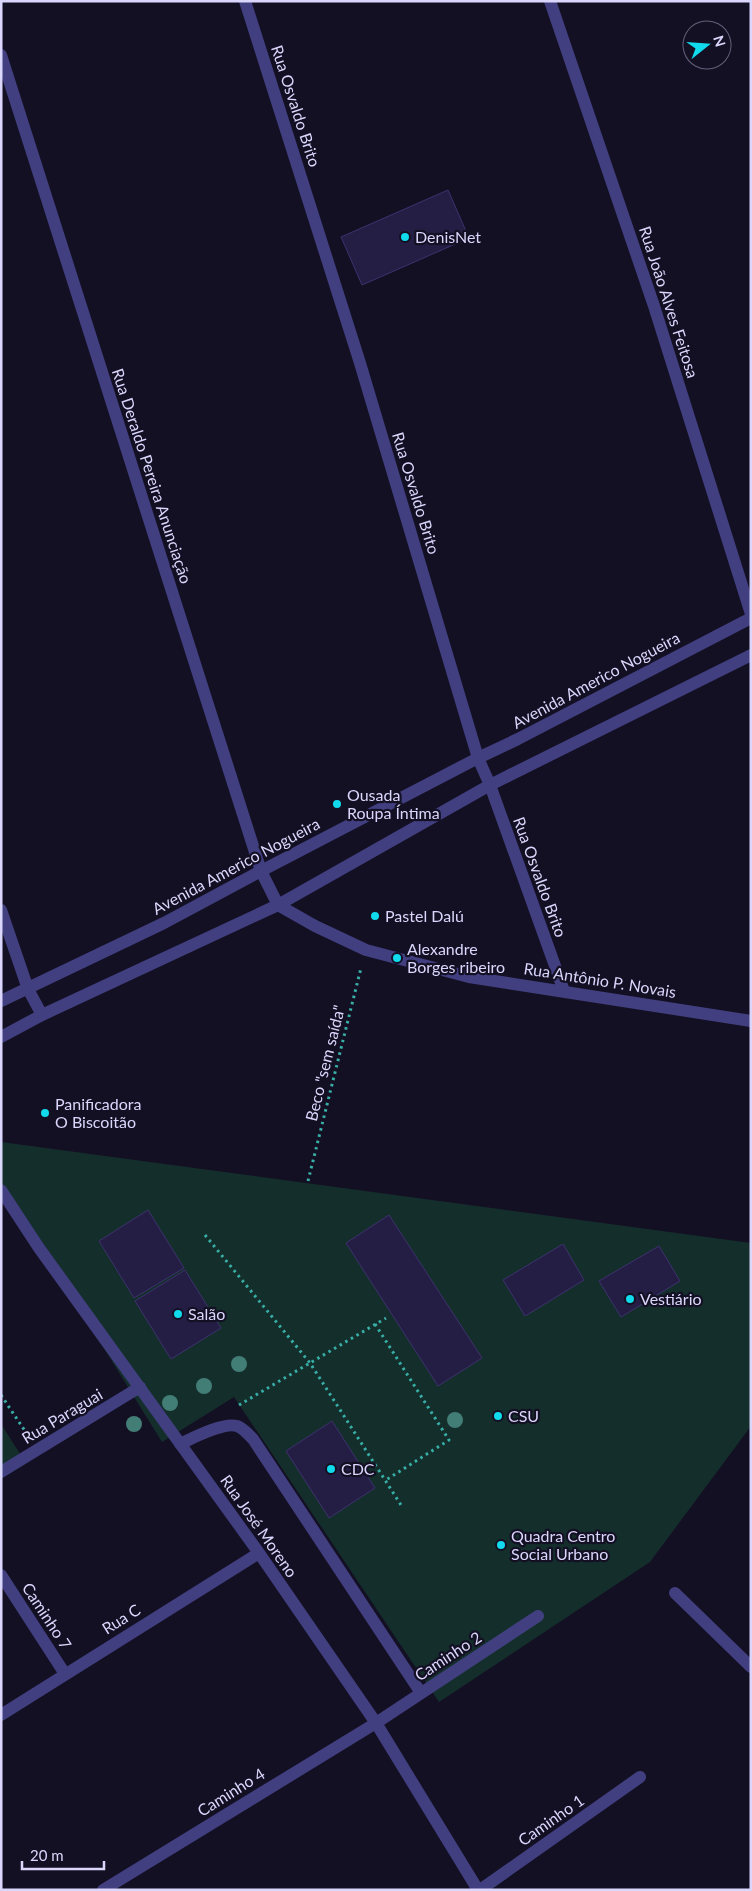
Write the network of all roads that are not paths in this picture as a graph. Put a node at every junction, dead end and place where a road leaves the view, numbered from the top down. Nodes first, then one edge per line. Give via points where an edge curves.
1 (245, 1) edge
2 (550, 1) edge
3 (1, 55) edge
4 (751, 616) edge
5 (751, 655) edge
6 (478, 758) junction
7 (490, 785) junction
8 (261, 871) junction
9 (278, 905) junction
10 (1, 910) edge
11 (28, 989) junction
12 (564, 991) junction
13 (1, 1001) edge
14 (42, 1016) junction
15 (751, 1020) edge
16 (1, 1037) edge
17 (1, 1190) edge
18 (140, 1387) junction
19 (180, 1444) junction
20 (1, 1472) edge
21 (259, 1553) junction
22 (1, 1575) edge
23 (675, 1593) dead end
24 (538, 1616) dead end
25 (751, 1666) edge
26 (64, 1674) junction
27 (421, 1693) junction
28 (1, 1715) edge
29 (376, 1723) junction
30 (640, 1777) dead end
31 (103, 1890) edge
32 (479, 1890) edge

1 - 6 street, Rua Osvaldo Brito via 360,363
2 - 4 street, Rua João Alves Feitosa via 657,315
3 - 8 street, Rua Deraldo Pereira Anunciação
4 - 6 street, Avenida Americo Nogueira
5 - 7 street
6 - 7 street, Rua Osvaldo Brito
6 - 8 street, Avenida Americo Nogueira
7 - 9 street
7 - 12 street, Rua Osvaldo Brito
8 - 9 street, Rua Deraldo Pereira Anunciação
8 - 11 street, Avenida Americo Nogueira via 164,924
9 - 12 street, Rua Antônio P. Novais via 366,950 469,977
9 - 14 street
10 - 11 street
11 - 13 street, Avenida Americo Nogueira
11 - 14 street
12 - 15 street, Rua Antônio P. Novais
14 - 16 street
17 - 18 street, Rua José Moreno
18 - 19 street, Rua José Moreno
18 - 20 street, Rua Paraguai
19 - 21 street, Rua José Moreno
19 - 27 street via 230,1426 240,1428 253,1439
21 - 26 street, Rua C
21 - 29 street, Rua José Moreno
22 - 26 street, Caminho 7
23 - 25 street
24 - 27 street, Caminho 2
26 - 28 street, Rua C
27 - 29 street, Caminho 2
29 - 31 street, Caminho 4
29 - 32 street, Rua José Moreno
30 - 32 street, Caminho 1

